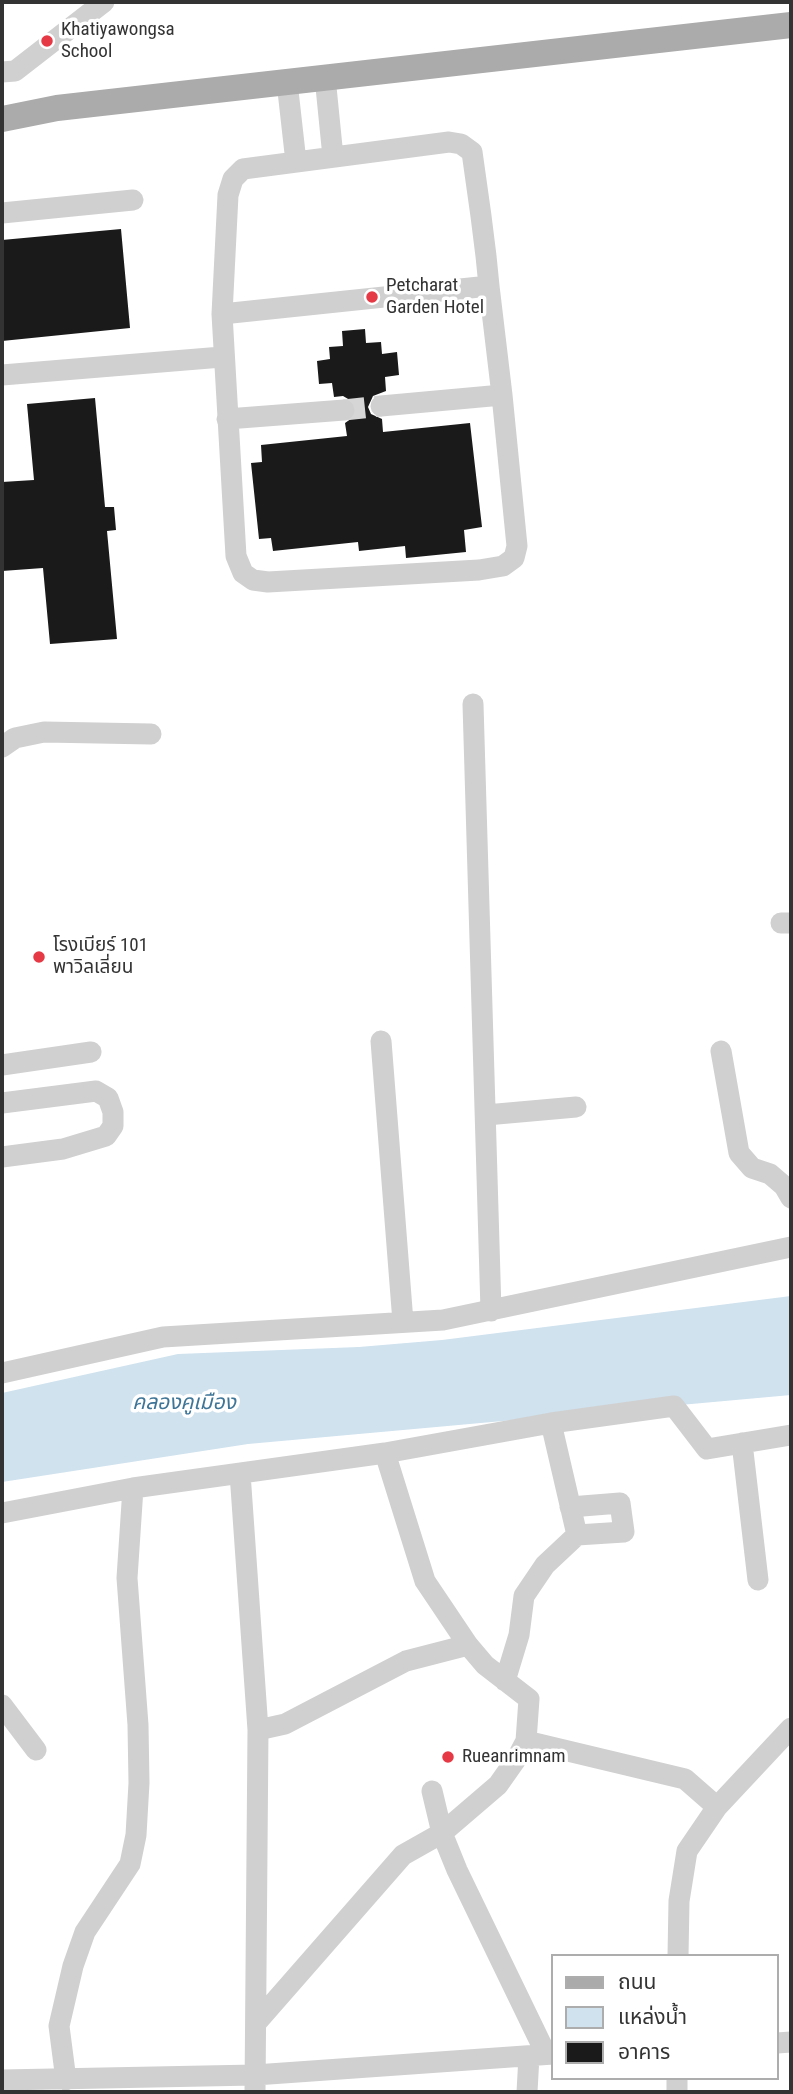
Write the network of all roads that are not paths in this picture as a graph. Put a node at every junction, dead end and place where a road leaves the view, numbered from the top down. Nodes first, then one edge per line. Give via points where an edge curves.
1 (104, 2) edge
2 (791, 25) edge
3 (2, 72) edge
4 (325, 77) junction
5 (287, 82) junction
6 (57, 108) junction
7 (2, 109) edge
8 (2, 119) edge
9 (333, 157) junction
10 (296, 162) junction
11 (133, 200) dead end
12 (2, 213) edge
13 (489, 286) junction
14 (222, 314) junction
15 (222, 357) junction
16 (2, 375) edge
17 (502, 395) junction
18 (381, 406) tunnel mouth
19 (344, 410) tunnel mouth
20 (227, 419) junction
21 (473, 704) dead end
22 (151, 734) dead end
23 (2, 747) edge
24 (382, 1041) dead end
25 (91, 1052) dead end
26 (721, 1052) dead end
27 (2, 1065) edge
28 (2, 1103) edge
29 (576, 1107) dead end
30 (486, 1115) junction
31 (2, 1157) edge
32 (791, 1198) edge
33 (791, 1247) edge
34 (492, 1311) junction
35 (403, 1322) junction
36 (2, 1373) edge
37 (551, 1423) junction
38 (791, 1435) edge
39 (742, 1443) junction
40 (385, 1454) junction
41 (240, 1474) junction
42 (133, 1488) junction
43 (570, 1507) junction
44 (2, 1513) edge
45 (577, 1535) junction
46 (758, 1580) dead end
47 (468, 1645) junction
48 (505, 1681) junction
49 (2, 1704) edge
50 (791, 1728) edge
51 (258, 1730) junction
52 (526, 1741) junction
53 (36, 1750) dead end
54 (432, 1791) dead end
55 (717, 1808) junction
56 (442, 1833) junction
57 (678, 1954) edge
58 (256, 2023) junction
59 (543, 2055) edge
60 (2, 2080) edge
61 (66, 2080) junction
62 (255, 2084) edge
63 (527, 2092) edge

1 - 3 street via 15,71
2 - 4 main road
4 - 5 main road
4 - 9 street
5 - 6 main road
5 - 10 street
6 - 7 main road
6 - 8 main road
9 - 10 street
9 - 13 street via 449,142 472,152
10 - 14 street via 243,169 233,179 228,195
11 - 12 street
13 - 14 street
13 - 17 street
14 - 15 street
15 - 16 street
15 - 20 street
17 - 18 street
17 - 20 street via 517,546 514,558 503,566 479,570 253,580 243,573 236,556
19 - 20 street
21 - 30 street
22 - 23 street via 44,732 15,738
24 - 35 street
25 - 27 street
26 - 32 street via 739,1153 752,1168 777,1180
28 - 31 street via 96,1091 108,1098 113,1126 106,1136 63,1149
29 - 30 street
30 - 34 street
33 - 34 street
34 - 35 street
35 - 36 street via 163,1337
37 - 39 street via 674,1406 707,1449
37 - 40 street
37 - 43 street
38 - 39 street
39 - 46 street
40 - 41 street
40 - 47 street via 425,1581
41 - 42 street
41 - 51 street
42 - 44 street
42 - 61 street via 127,1578 138,1725 136,1835 130,1864 85,1932 73,1966 59,2026
43 - 45 street
43 - 45 street via 620,1503 624,1532
45 - 48 street via 545,1565 524,1596 519,1635
47 - 48 street
47 - 51 street via 406,1661 285,1724
48 - 52 street via 529,1699
49 - 53 street
50 - 55 street
51 - 58 street
52 - 55 street via 685,1779
52 - 56 street via 498,1785
54 - 56 street
55 - 57 street via 687,1851 679,1901
56 - 58 street via 403,1856
56 - 59 street
58 - 62 street
59 - 62 street
59 - 63 street
60 - 61 street
61 - 62 street

